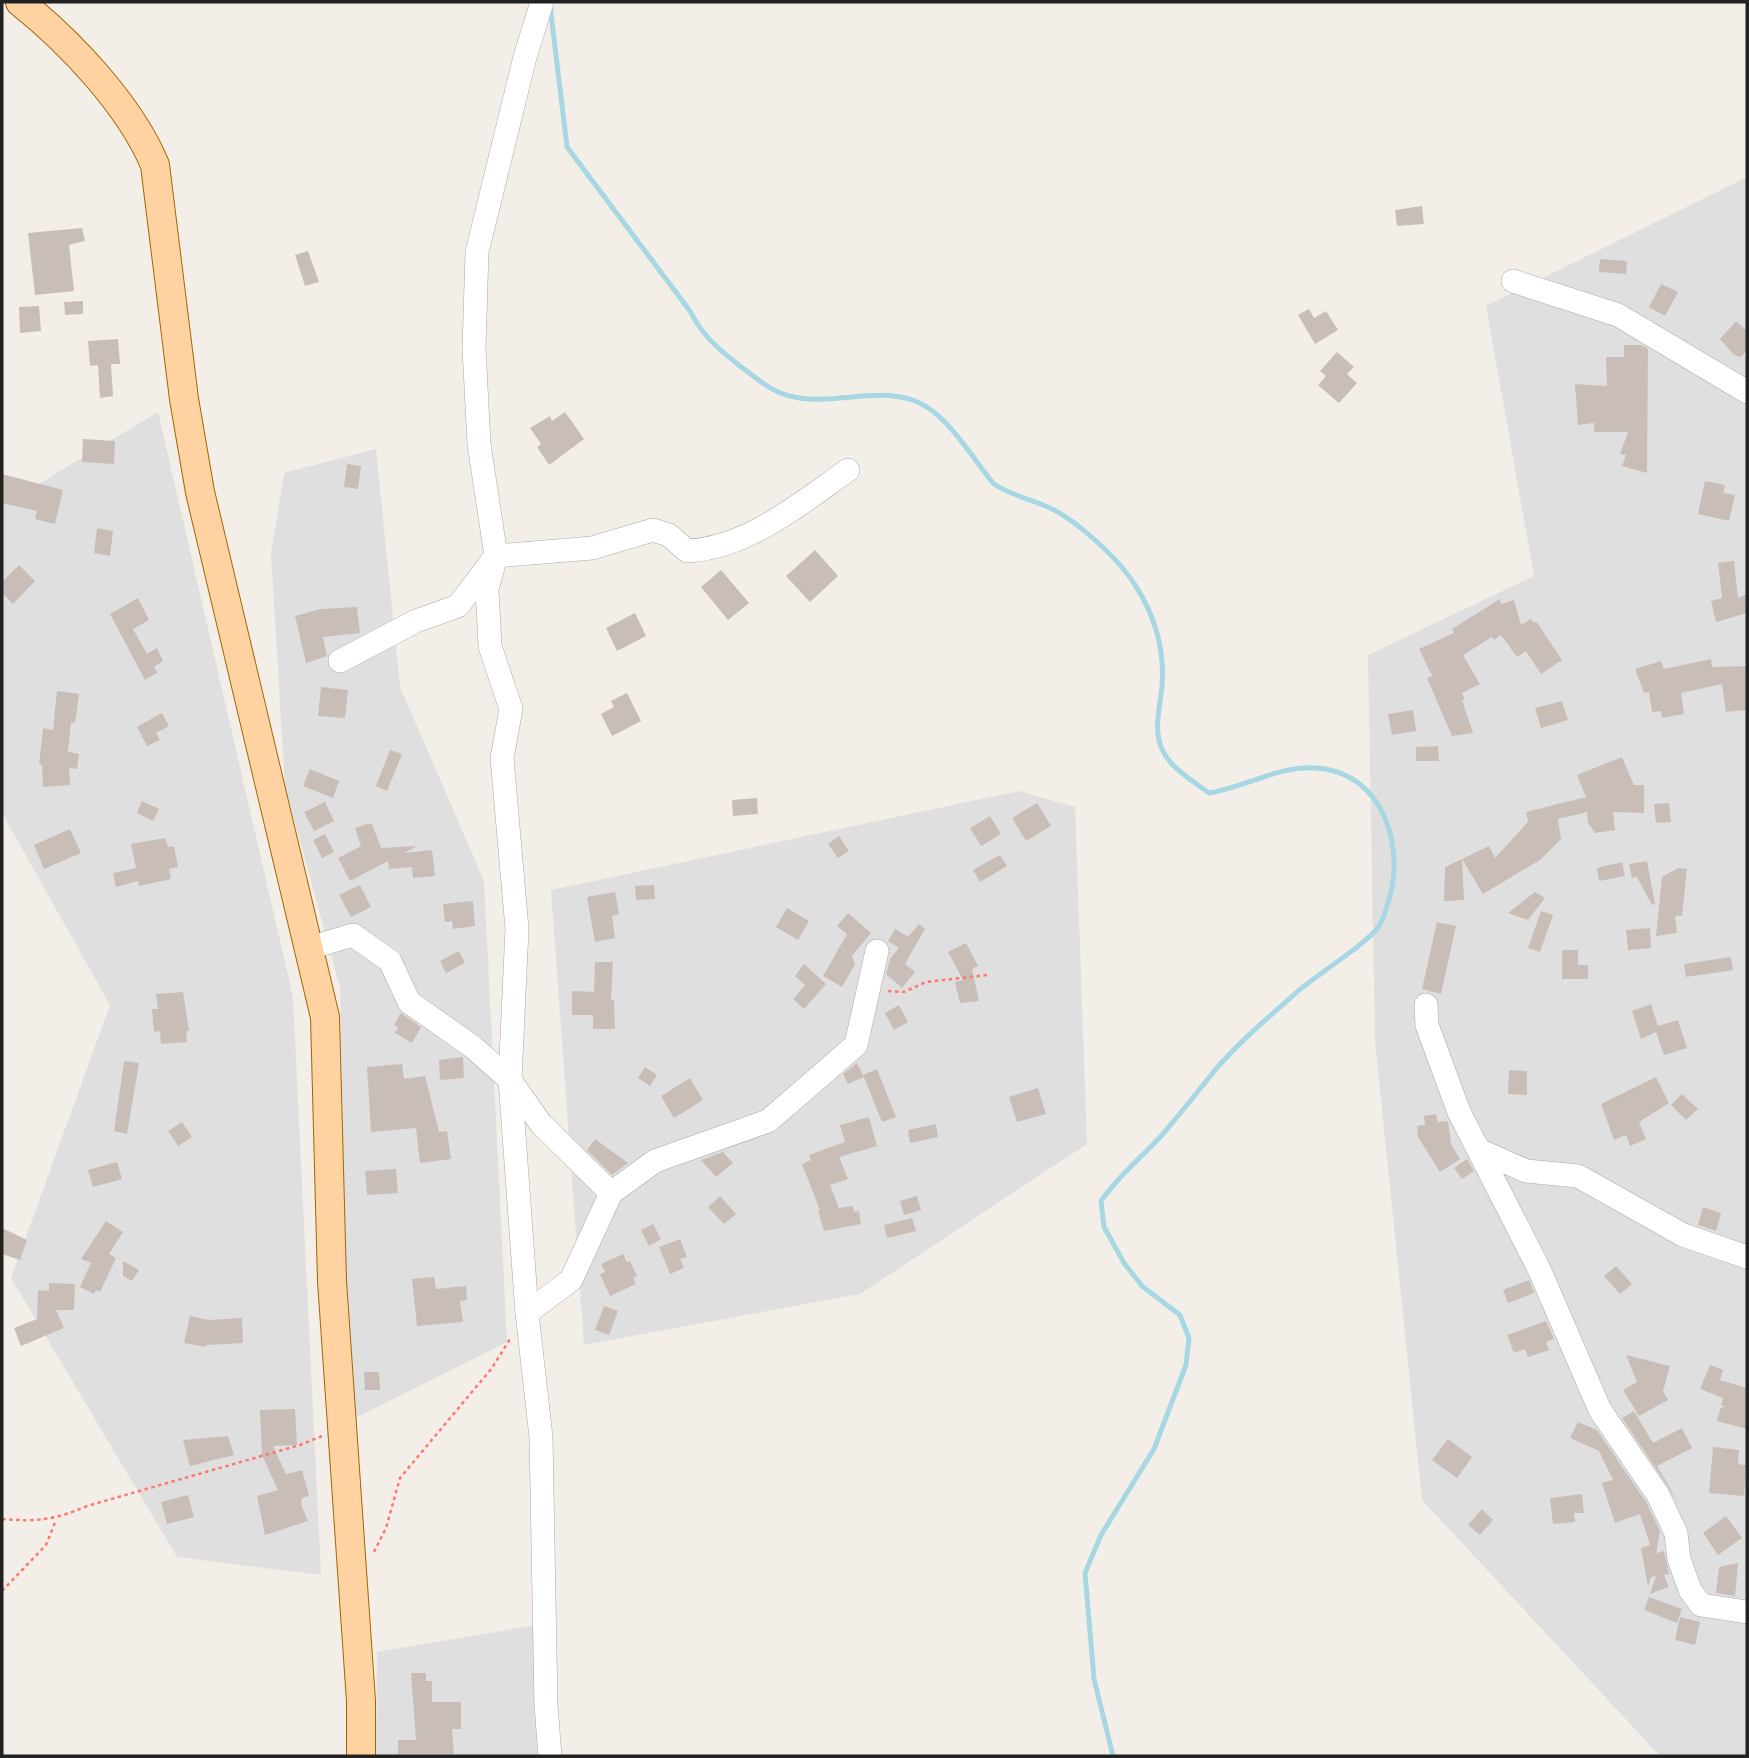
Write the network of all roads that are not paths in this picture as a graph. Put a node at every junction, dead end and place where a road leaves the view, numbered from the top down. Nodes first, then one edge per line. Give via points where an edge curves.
1 (20, 2) edge
2 (542, 2) edge
3 (1513, 281) dead end
4 (1747, 392) edge
5 (848, 470) dead end
6 (496, 556) junction
7 (340, 661) dead end
8 (309, 948) junction
9 (877, 951) dead end
10 (1426, 1005) dead end
11 (510, 1080) junction
12 (1481, 1151) junction
13 (611, 1193) junction
14 (1747, 1257) edge
15 (527, 1313) junction
16 (1747, 1612) edge
17 (361, 1756) edge
18 (550, 1756) edge

1 - 8 main road via 54,29 99,80 148,147 155,165 200,492
2 - 6 street via 477,252 474,348 478,430
3 - 4 street via 1618,315
5 - 6 street via 775,520 709,550 687,551 669,535 653,530 592,548
6 - 7 street via 458,606 416,621
6 - 11 street via 487,589 490,646 511,709 502,758 517,929
8 - 11 street via 353,935 390,961 409,1002 473,1047
8 - 17 main road via 327,1033 332,1281
9 - 13 street via 856,1045 768,1121 655,1161
10 - 12 street via 1427,1025 1459,1112
11 - 13 street via 541,1124
11 - 15 street
12 - 14 street via 1526,1171 1578,1176 1683,1236
12 - 16 street via 1600,1410 1658,1494 1676,1534 1690,1590 1701,1605
13 - 15 street via 570,1280
15 - 18 street via 541,1437

